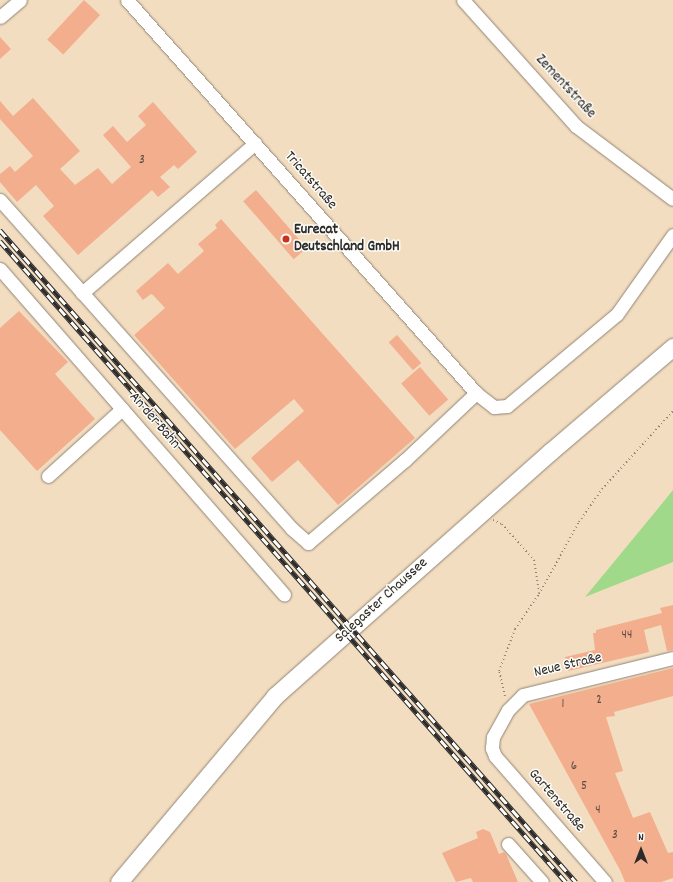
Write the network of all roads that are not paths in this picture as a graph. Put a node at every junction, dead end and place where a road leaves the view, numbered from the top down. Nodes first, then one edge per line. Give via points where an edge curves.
1 (20, 0) edge
2 (127, 0) edge
3 (463, 0) edge
4 (0, 17) edge
5 (255, 143) junction
6 (673, 199) edge
7 (0, 200) edge
8 (673, 235) edge
9 (0, 269) edge
10 (82, 293) junction
11 (673, 347) edge
12 (476, 393) junction
13 (122, 409) junction
14 (48, 476) dead end
15 (284, 594) dead end
16 (673, 658) edge
17 (493, 737) joint
18 (508, 844) dead end
19 (119, 882) edge
20 (542, 882) edge
21 (605, 882) edge

1 - 4 street
2 - 5 street, Tricatstraße
3 - 6 street, Zementstraße via 576,126
5 - 10 street
5 - 12 street, Tricatstraße
7 - 10 street
8 - 12 street, Tricatstraße via 617,314 507,406 494,407
9 - 13 street, An der Bahn
10 - 12 street via 291,528 308,543 411,455
11 - 19 main road, Salegaster Chaussee via 274,696
13 - 14 street
13 - 15 street, An der Bahn
16 - 17 street, Neue Straße via 532,691 523,695 508,710
17 - 21 street, Gartenstraße via 492,748 495,756
18 - 20 street

